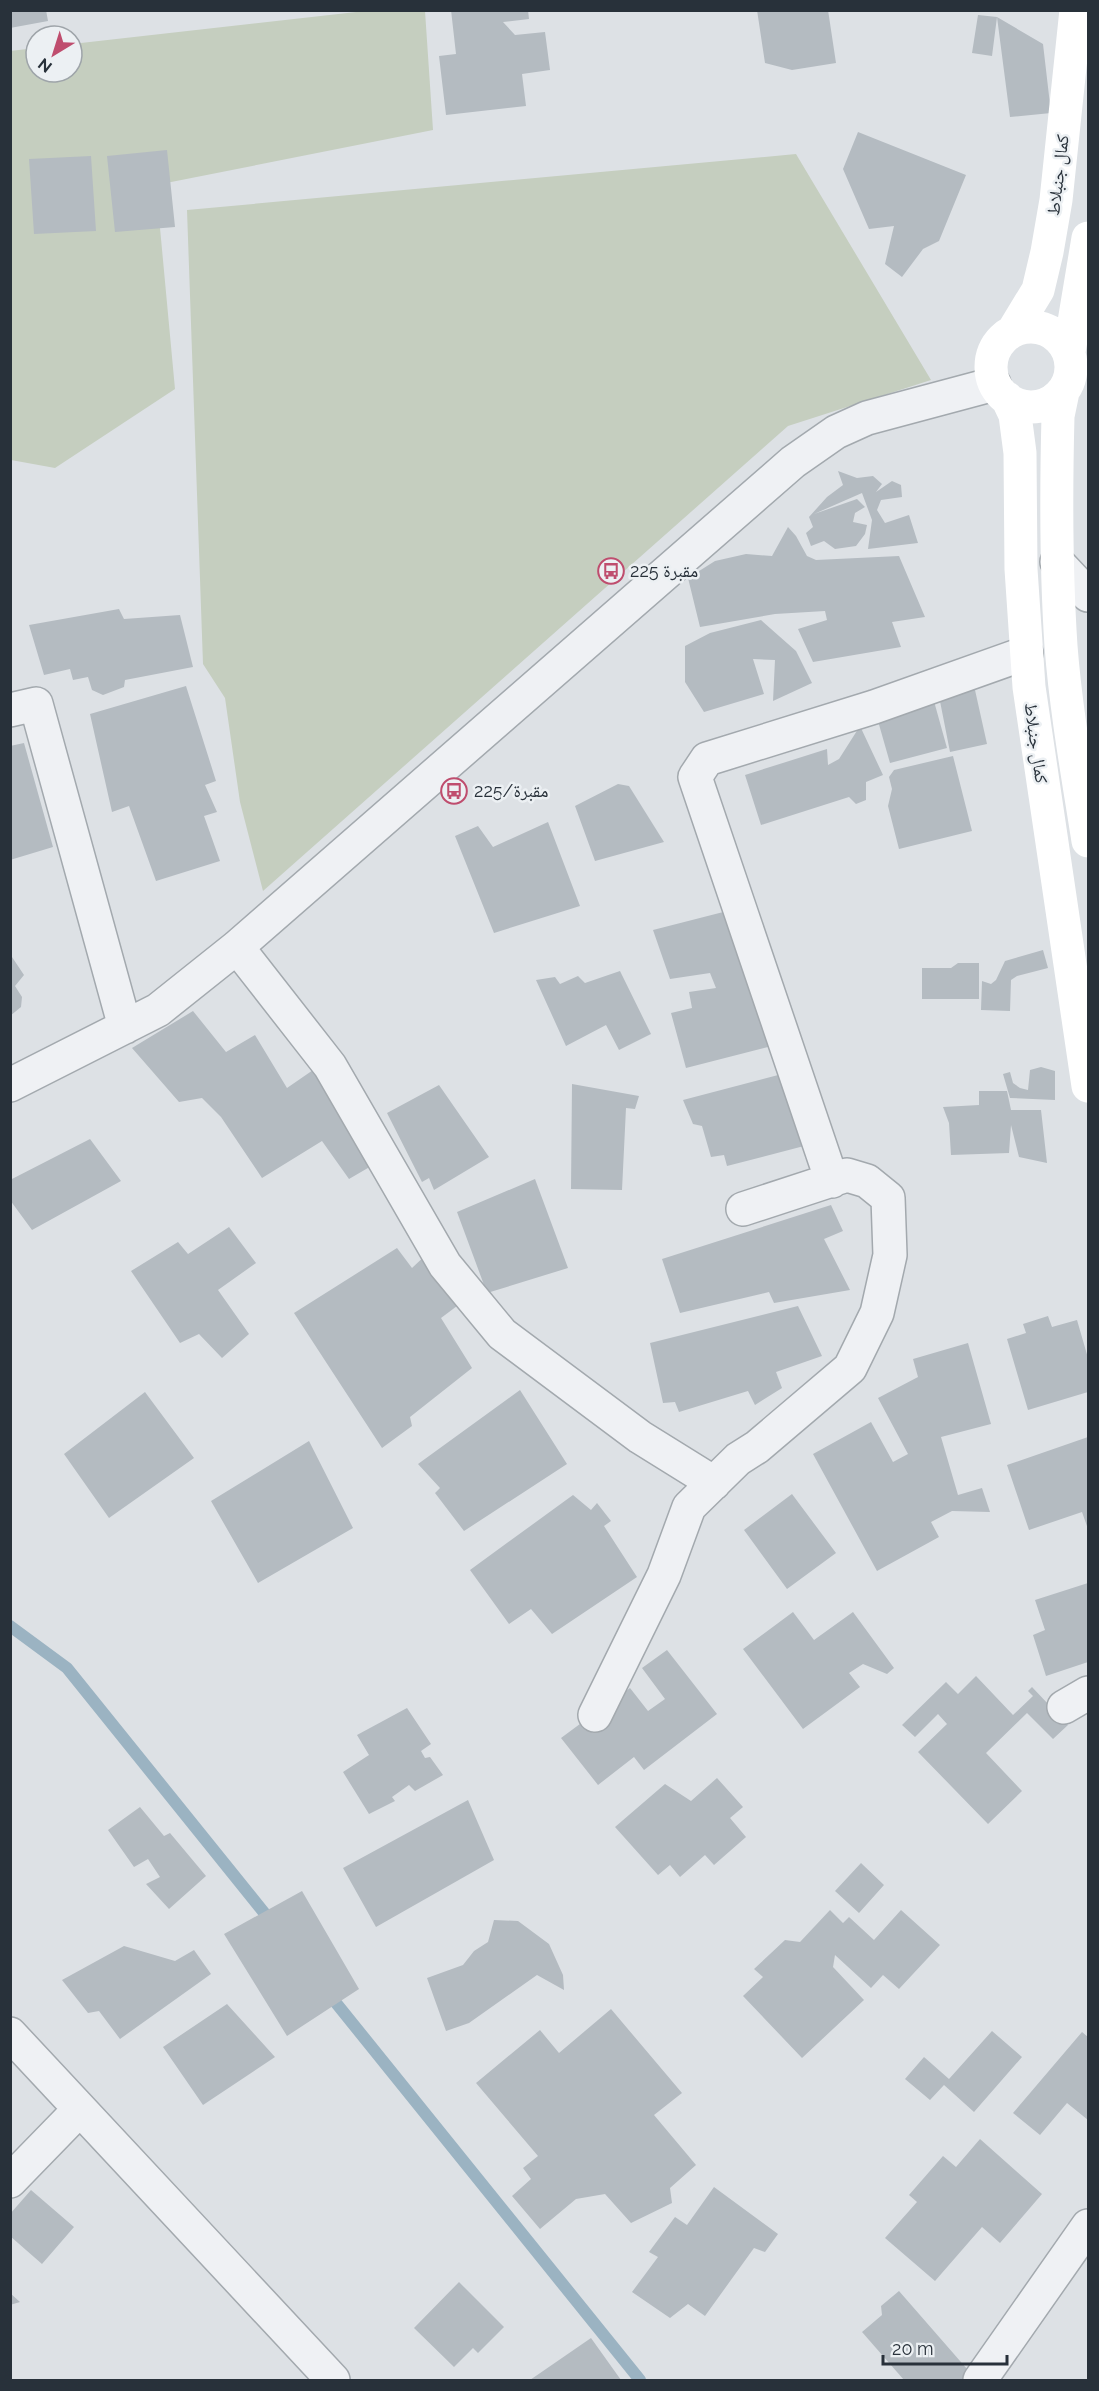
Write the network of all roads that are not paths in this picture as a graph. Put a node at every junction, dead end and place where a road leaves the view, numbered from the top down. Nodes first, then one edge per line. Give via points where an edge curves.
1 (1076, 10) edge
2 (1087, 256) edge
3 (1013, 331) junction
4 (1069, 352) junction
5 (1000, 391) junction
6 (1063, 392) junction
7 (1057, 562) junction
8 (1089, 595) edge
9 (1026, 653) junction
10 (10, 710) edge
11 (1089, 842) edge
12 (237, 947) junction
13 (125, 1027) junction
14 (10, 1085) edge
15 (1089, 1086) edge
16 (832, 1181) junction
17 (743, 1209) dead end
18 (714, 1483) junction
19 (595, 1715) dead end
20 (10, 2034) edge
21 (80, 2109) junction
22 (10, 2181) edge
23 (1089, 2226) edge
24 (333, 2380) edge
25 (980, 2380) edge

1 - 3 main road, كمال جنبلاط via 1047,252 1038,290
2 - 4 main road
3 - 4 main road via 1037,327 1061,340
3 - 5 main road via 996,347 992,359 991,370
4 - 6 main road via 1069,380
5 - 6 main road via 1012,403 1026,407 1053,401
5 - 9 main road, كمال جنبلاط via 1015,415 1020,453
5 - 12 street via 867,418 836,432 793,462
6 - 7 main road, كمال جنبلاط via 1058,416
7 - 8 street
7 - 11 main road, كمال جنبلاط via 1070,725
9 - 15 main road, كمال جنبلاط via 1036,743
9 - 16 street via 874,707 707,759 695,777
10 - 13 street via 36,704
12 - 13 street via 158,1010
12 - 18 street via 330,1066 445,1265 502,1334 640,1437
13 - 14 street
16 - 17 street
16 - 18 street via 848,1175 867,1181 888,1198 890,1255 877,1313 850,1368
18 - 19 street via 689,1507 664,1575
20 - 21 street
21 - 22 street
21 - 24 street
23 - 25 street

